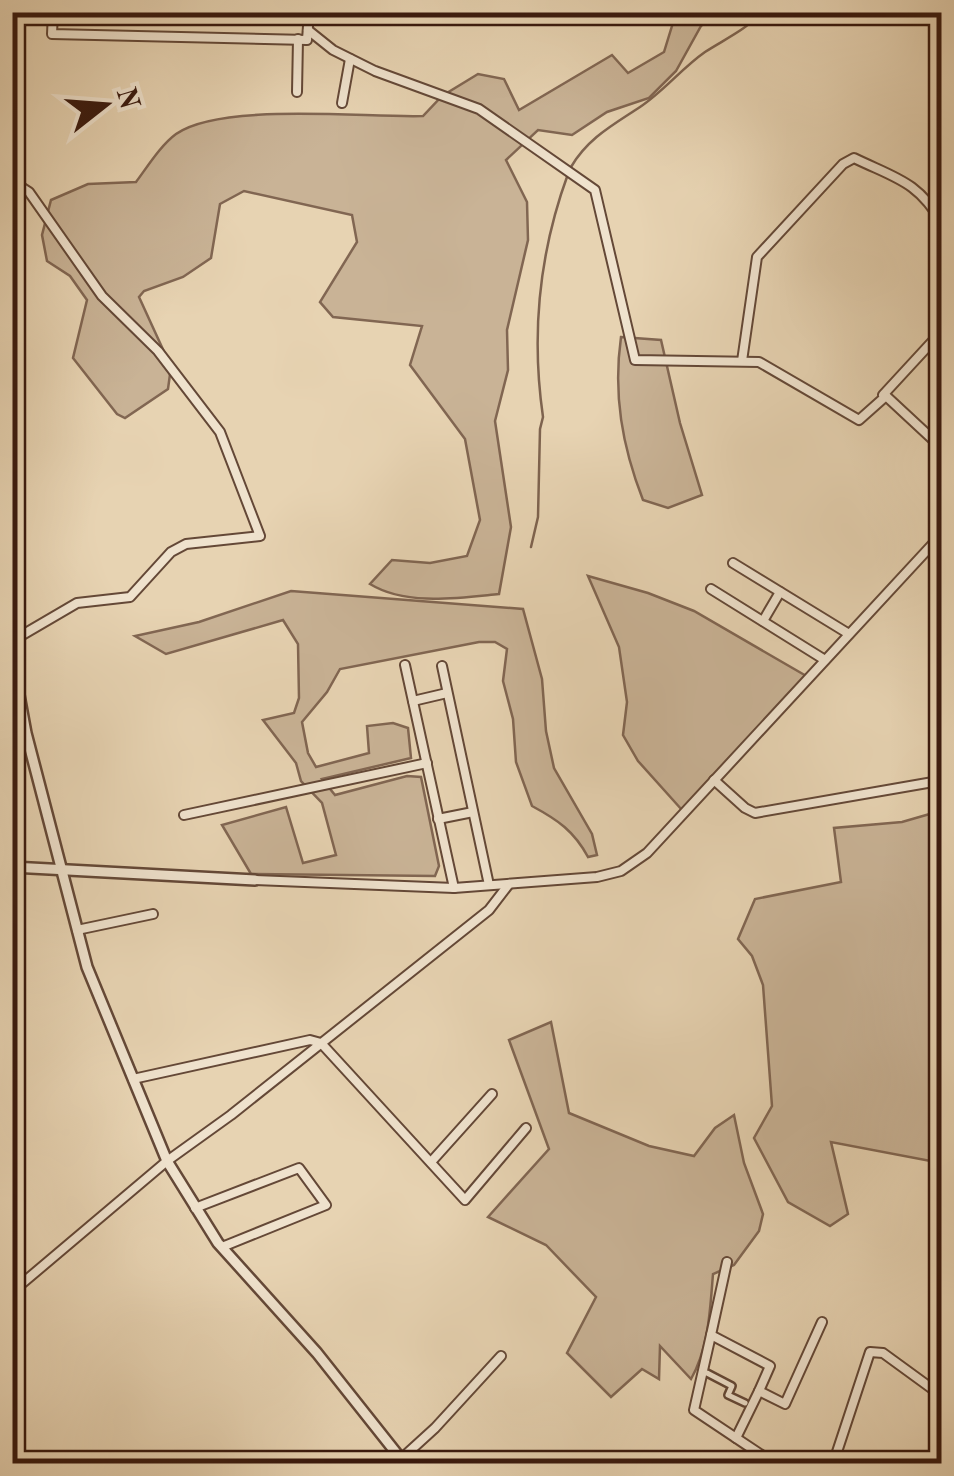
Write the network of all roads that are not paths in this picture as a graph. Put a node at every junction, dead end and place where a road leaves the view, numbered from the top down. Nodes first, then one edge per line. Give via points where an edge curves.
1 (53, 12) edge
2 (309, 12) edge
3 (308, 30) junction
4 (298, 40) junction
5 (350, 59) junction
6 (296, 92) dead end
7 (342, 102) dead end
8 (12, 180) edge
9 (942, 222) edge
10 (942, 331) edge
11 (742, 360) junction
12 (886, 396) junction
13 (942, 448) edge
14 (942, 534) edge
15 (733, 563) dead end
16 (710, 589) dead end
17 (780, 592) junction
18 (763, 621) junction
19 (848, 634) junction
20 (12, 642) edge
21 (12, 658) edge
22 (825, 660) junction
23 (405, 665) dead end
24 (442, 666) dead end
25 (448, 694) junction
26 (413, 700) junction
27 (427, 763) junction
28 (714, 780) junction
29 (934, 782) dead end
30 (474, 812) junction
31 (184, 815) dead end
32 (438, 819) junction
33 (12, 867) edge
34 (62, 869) junction
35 (255, 880) joint
36 (509, 884) junction
37 (489, 885) junction
38 (454, 888) junction
39 (153, 914) dead end
40 (78, 930) junction
41 (321, 1043) junction
42 (132, 1079) junction
43 (492, 1094) dead end
44 (526, 1128) dead end
45 (168, 1161) junction
46 (432, 1162) junction
47 (195, 1208) junction
48 (222, 1247) junction
49 (727, 1262) dead end
50 (12, 1292) edge
51 (822, 1322) dead end
52 (711, 1336) junction
53 (501, 1356) dead end
54 (708, 1373) dead end
55 (758, 1391) junction
56 (942, 1396) edge
57 (745, 1403) dead end
58 (736, 1438) junction
59 (403, 1461) edge
60 (775, 1464) edge
61 (833, 1464) edge

1 - 4 street via 52,34
2 - 3 street
3 - 4 street via 307,40
3 - 5 street
4 - 6 street
5 - 7 street
5 - 11 street via 480,109 595,190 636,360
8 - 20 street via 28,192 102,296 200,402 220,432 260,536 186,544 130,597 77,603
9 - 11 street via 917,189 854,158 843,164 757,257
10 - 12 street
11 - 12 street via 759,362 859,420
12 - 13 street
14 - 19 street
15 - 17 street
16 - 18 street
17 - 18 street
17 - 19 street
18 - 22 street
19 - 22 street
21 - 34 street
22 - 28 street
23 - 26 street
24 - 25 street
25 - 26 street
25 - 30 street
26 - 27 street
27 - 31 street
27 - 32 street
28 - 29 street via 755,813
28 - 36 street via 647,853 621,871
30 - 32 street
30 - 37 street
32 - 38 street
33 - 34 street
34 - 35 street
34 - 40 street
35 - 38 street
36 - 37 street
36 - 41 street via 489,910
37 - 38 street
39 - 40 street
40 - 42 street
41 - 42 street via 310,1040
41 - 45 street
41 - 46 street
42 - 45 street
43 - 46 street
44 - 46 street via 465,1200
45 - 47 street
45 - 50 street
47 - 48 street
47 - 48 street via 298,1168 326,1205
48 - 59 street
49 - 52 street
51 - 55 street via 785,1404
52 - 55 street via 770,1366
52 - 58 street via 694,1410
53 - 59 street
54 - 57 street via 732,1386 728,1394
55 - 58 street
56 - 61 street via 870,1352
58 - 60 street

